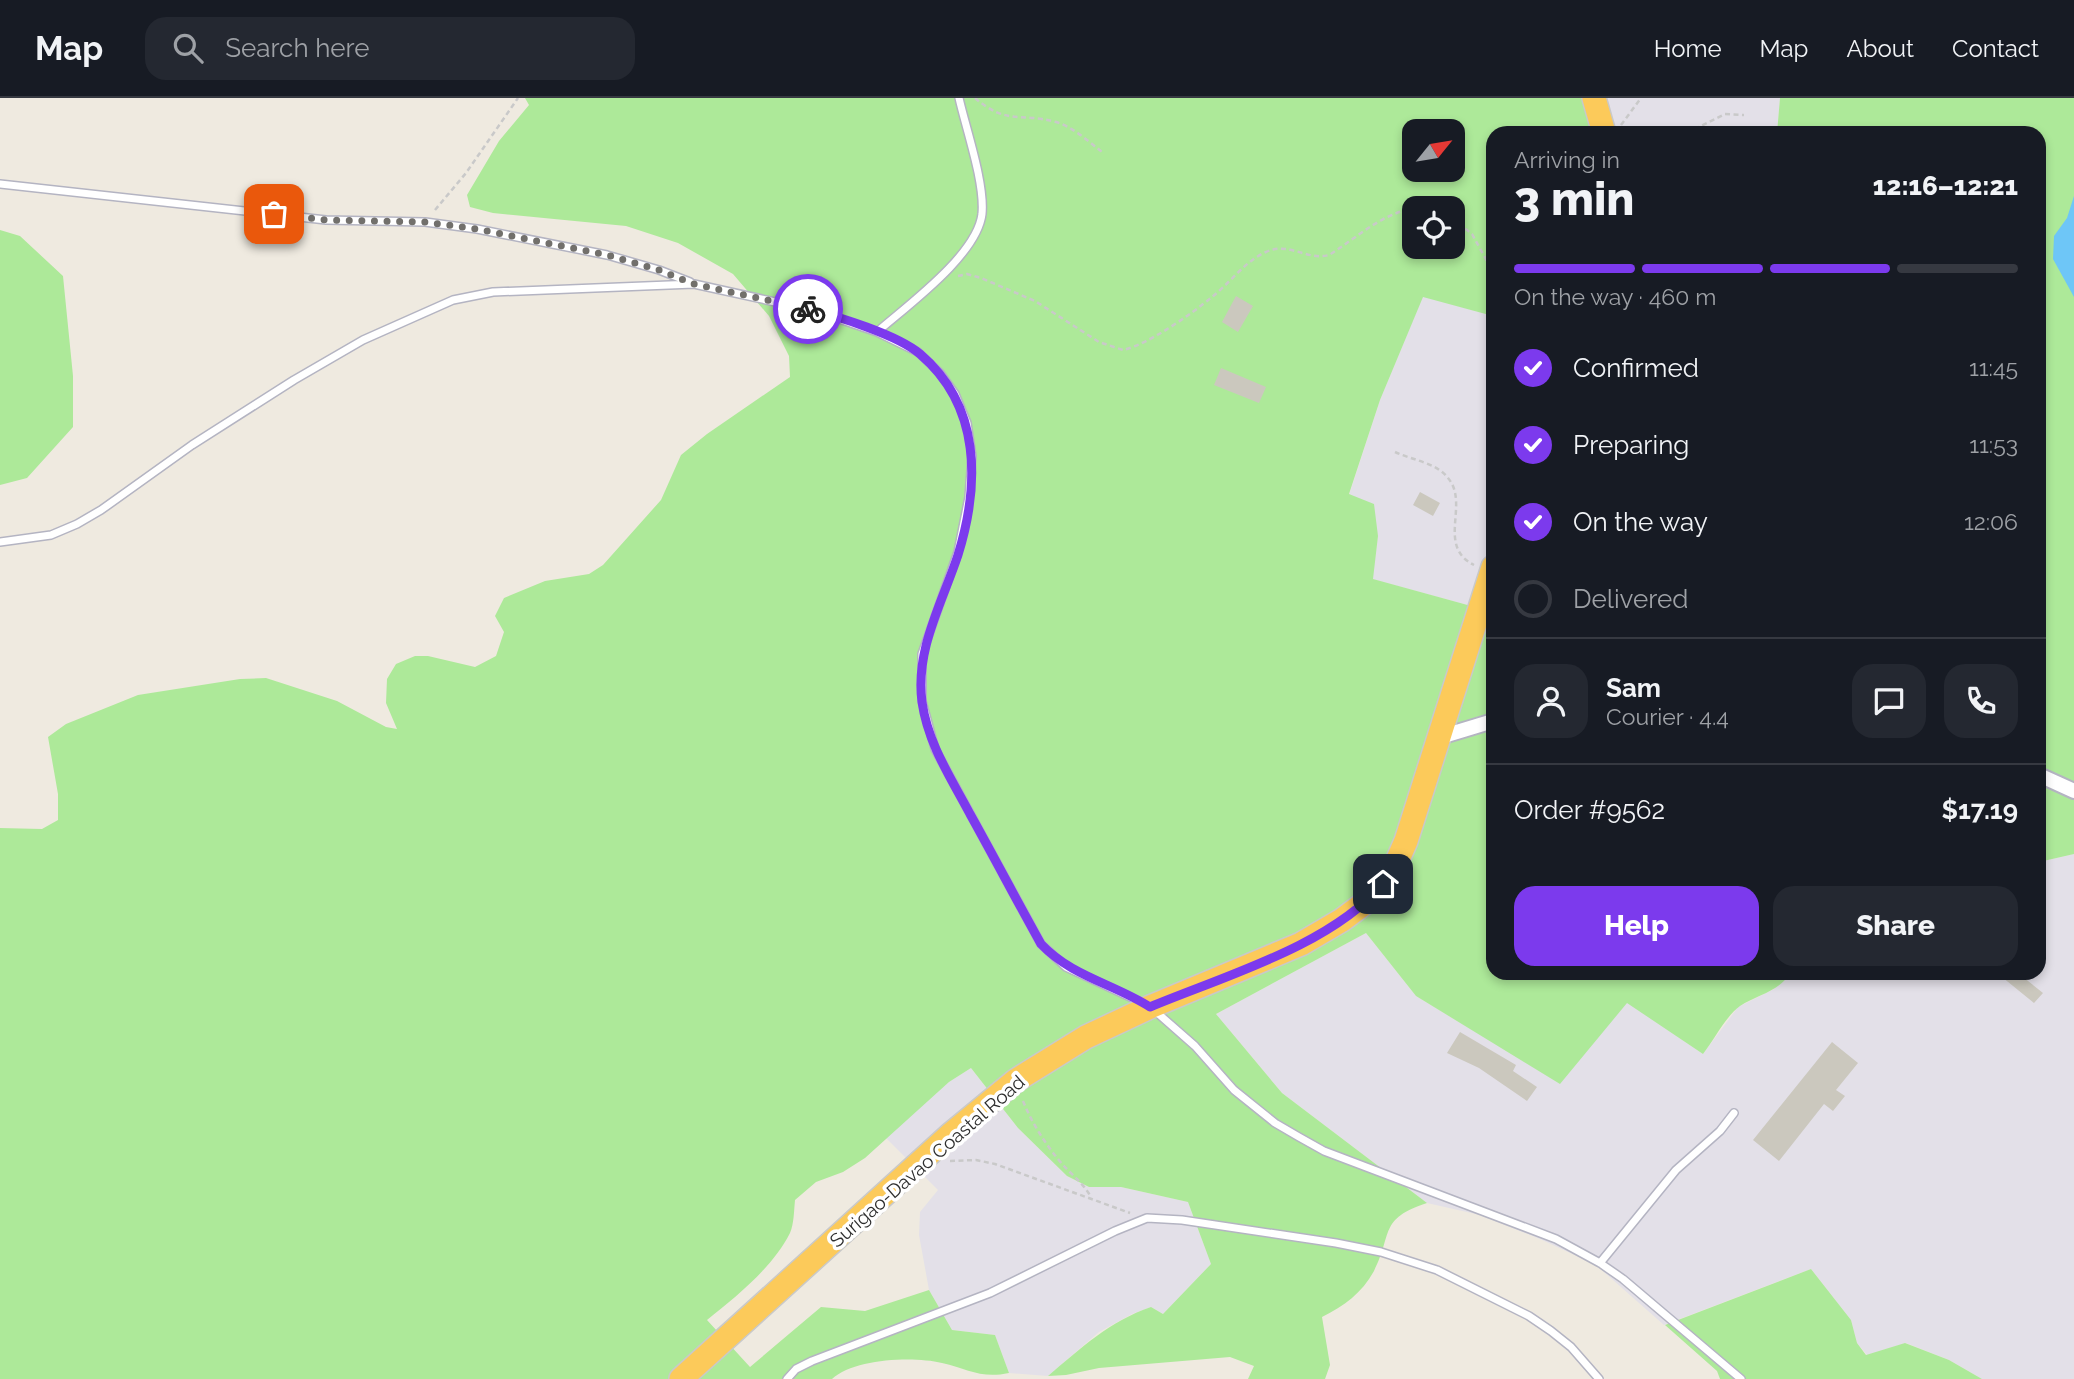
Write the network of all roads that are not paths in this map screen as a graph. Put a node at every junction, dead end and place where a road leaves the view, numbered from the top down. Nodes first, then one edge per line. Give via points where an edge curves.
1 (959, 98) edge
2 (1594, 98) edge
3 (1607, 126) edge
4 (0, 184) edge
5 (694, 284) junction
6 (877, 332) junction
7 (0, 542) edge
8 (1486, 588) edge
9 (1486, 723) edge
10 (1437, 738) junction
11 (2046, 778) edge
12 (2074, 791) edge
13 (1150, 1007) junction
14 (1734, 1113) dead end
15 (1600, 1263) junction
16 (681, 1379) edge
17 (786, 1379) edge
18 (1599, 1379) edge
19 (1741, 1379) edge

1 - 6 lane via 981,193 982,214 976,234 934,281
2 - 3 highway
4 - 5 lane via 326,220 425,222 477,229 607,255
5 - 6 lane via 816,311
5 - 7 lane via 493,292 453,300 363,340 294,380 78,524 51,535
6 - 13 lane via 918,352 940,373 967,423 972,456 958,552 922,654 922,701 935,749 1041,944 1066,967
8 - 10 highway, Surigao-Davao Coastal Road
9 - 10 street
10 - 13 highway, Surigao-Davao Coastal Road via 1406,841 1395,866 1370,899 1301,944
11 - 12 street
13 - 15 lane via 1195,1046 1234,1090 1299,1137 1324,1151 1556,1239
13 - 16 highway, Surigao-Davao Coastal Road via 1086,1037 1015,1081
14 - 15 lane via 1676,1170
15 - 19 lane
17 - 18 lane via 812,1361 990,1293 1147,1218 1336,1243 1437,1270 1551,1331

